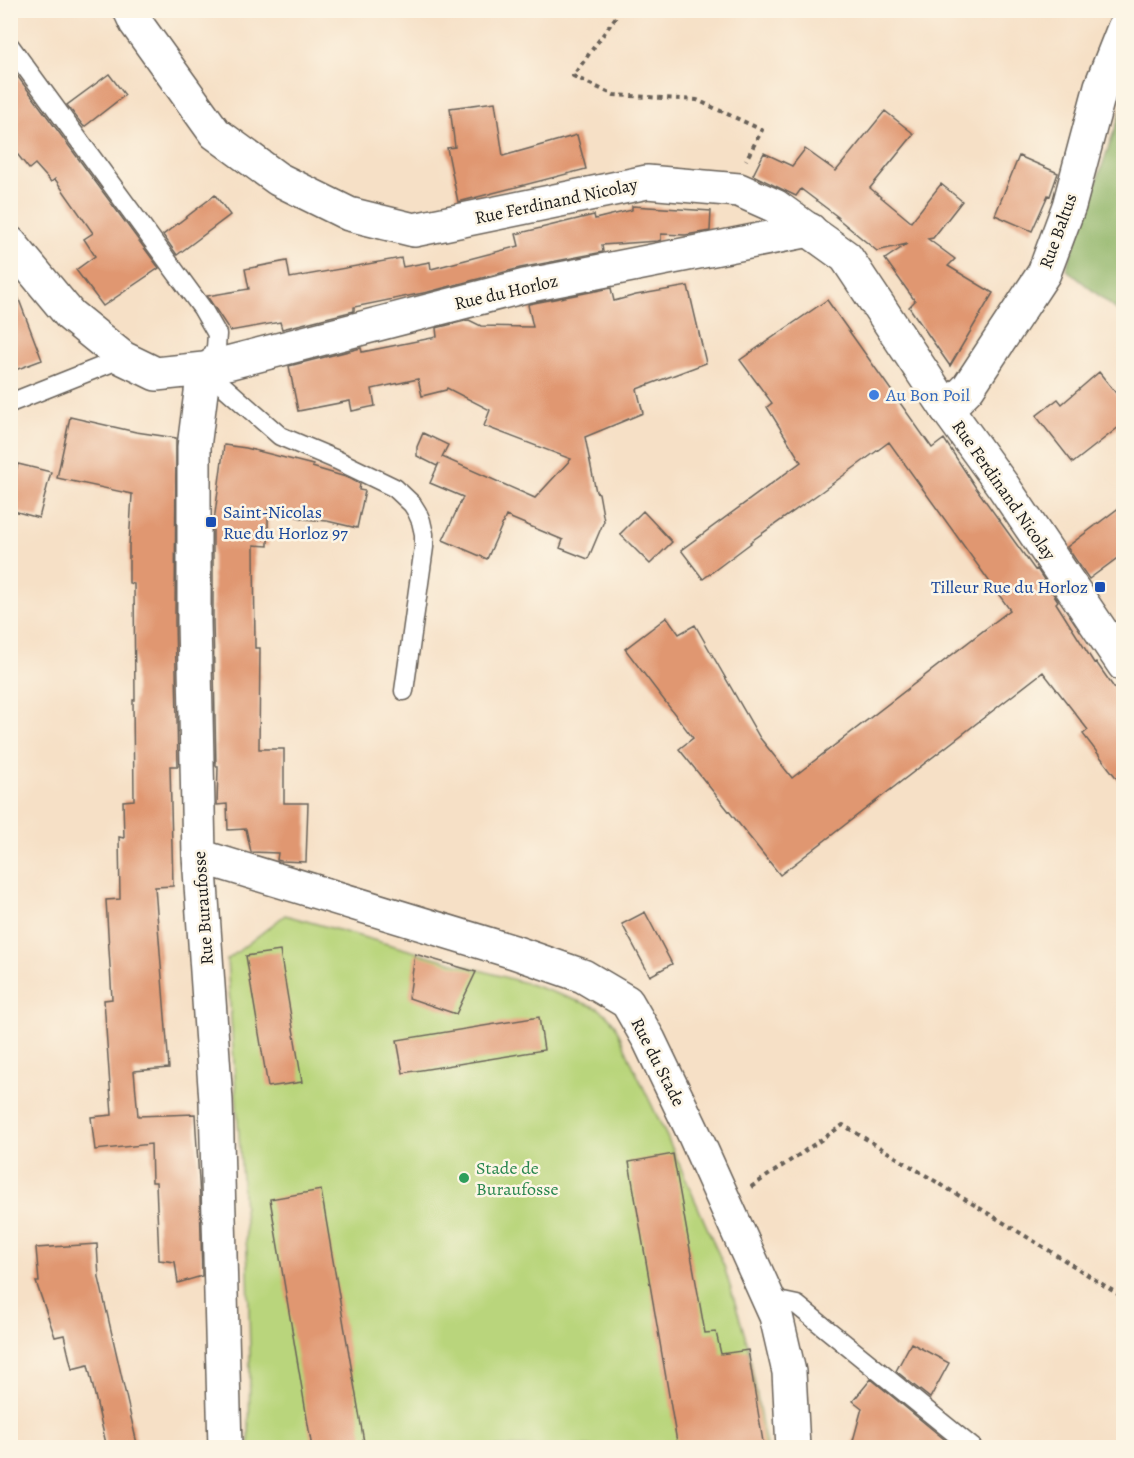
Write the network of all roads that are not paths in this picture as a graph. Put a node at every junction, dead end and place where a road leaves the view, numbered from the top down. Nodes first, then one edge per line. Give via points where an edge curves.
1 (130, 10) edge
2 (1124, 28) edge
3 (10, 46) edge
4 (810, 230) junction
5 (10, 243) edge
6 (123, 358) junction
7 (204, 369) junction
8 (10, 403) edge
9 (947, 409) junction
10 (1124, 665) edge
11 (404, 691) dead end
12 (199, 855) junction
13 (769, 1299) junction
14 (225, 1448) edge
15 (794, 1448) edge
16 (973, 1448) edge

1 - 4 street, Rue Ferdinand Nicolay via 215,133 278,180 349,214 414,230 647,182 739,190 775,206
2 - 9 street, Rue Baltus via 1101,86 1069,206 1044,273 968,388
3 - 7 lane via 218,334 216,348
4 - 7 street, Rue du Horloz via 525,286
4 - 9 street, Rue Ferdinand Nicolay via 846,257
5 - 6 street, Rue du Horloz via 70,315
6 - 7 street, Rue du Horloz via 156,374
6 - 8 lane
7 - 11 lane via 280,436 395,488 412,504 421,521 424,548
7 - 12 street, Rue Buraufosse via 194,447
9 - 10 street, Rue Ferdinand Nicolay
12 - 13 street, Rue du Stade via 514,952 583,976 627,1002 649,1040
12 - 14 street, Rue Buraufosse via 216,1101
13 - 15 street, Rue du Stade via 777,1316 789,1372
13 - 16 lane via 797,1305

